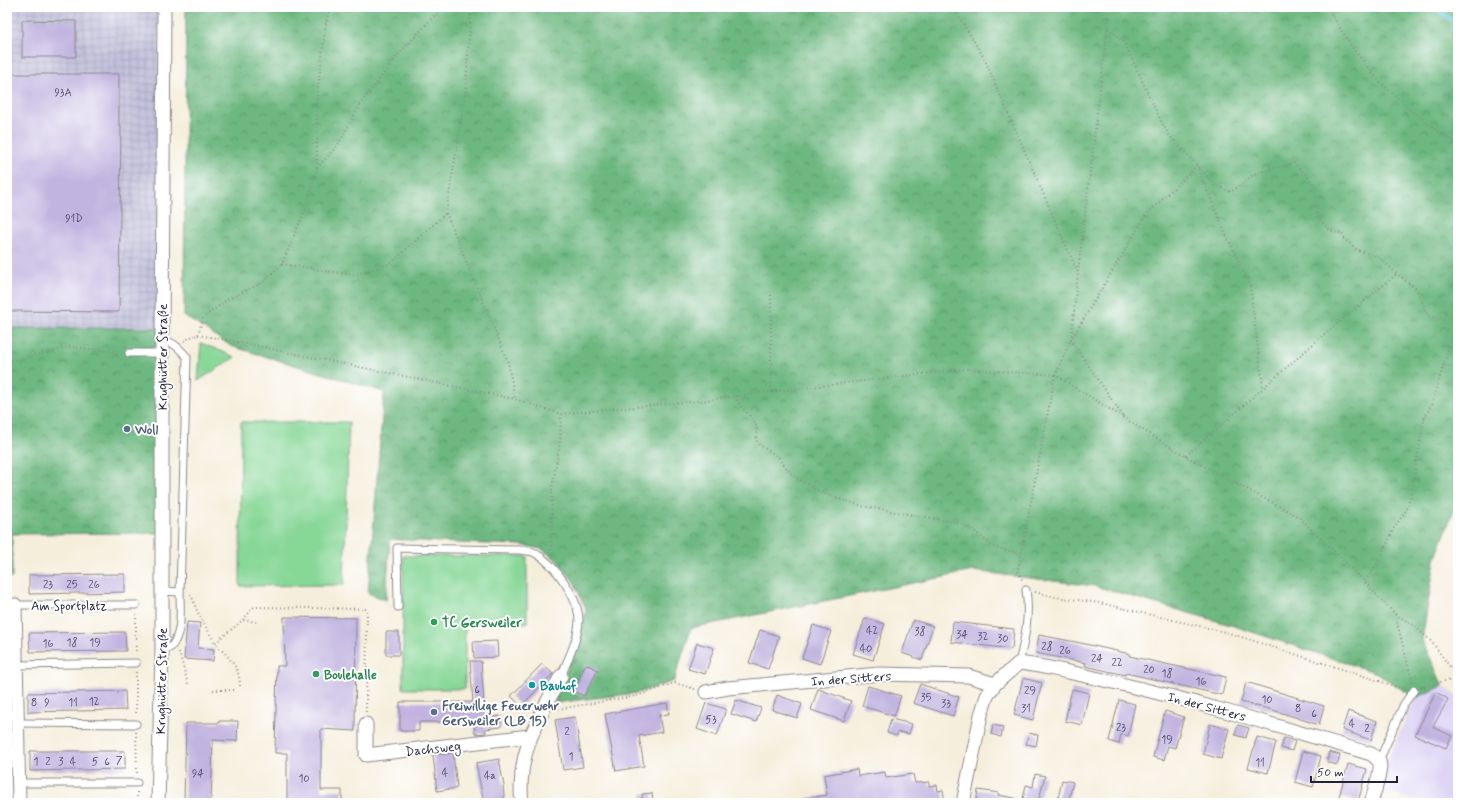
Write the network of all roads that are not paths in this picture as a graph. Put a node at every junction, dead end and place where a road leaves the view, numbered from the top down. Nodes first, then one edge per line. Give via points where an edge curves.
1 (164, 7) edge
2 (162, 340) junction
3 (128, 353) road end
4 (162, 354) junction
5 (1026, 590) road end
6 (162, 591) junction
7 (180, 592) junction
8 (15, 605) joint
9 (136, 605) road end
10 (398, 607) dead end
11 (162, 650) junction
12 (1019, 663) junction
13 (136, 664) road end
14 (16, 665) junction
15 (561, 676) joint
16 (995, 684) junction
17 (1414, 690) road end
18 (706, 692) road end
19 (17, 723) junction
20 (136, 724) road end
21 (366, 724) road end
22 (530, 736) junction
23 (1379, 761) junction
24 (18, 783) junction
25 (137, 783) road end
26 (19, 803) edge
27 (158, 803) edge
28 (522, 803) edge
29 (963, 803) edge
30 (1371, 803) edge

1 - 2 street, Krughütter Straße
2 - 4 street, Krughütter Straße
2 - 7 lane via 170,341 179,347 187,357
3 - 4 lane
4 - 6 street, Krughütter Straße
5 - 12 lane via 1028,603 1025,640
6 - 7 lane
6 - 11 street, Krughütter Straße
7 - 11 lane via 176,642
8 - 9 lane, Am Sportplatz
8 - 14 street, Am Sportplatz
10 - 15 lane via 397,548 520,550 535,553 551,565 575,600 579,620 574,644
11 - 27 street, Krughütter Straße
12 - 16 street
12 - 23 street, In der Sitters via 1168,695 1371,754
13 - 14 lane
14 - 19 street, Am Sportplatz
15 - 22 street
16 - 18 street, In der Sitters via 968,676 879,674
16 - 29 street via 987,696 981,715
17 - 23 lane via 1404,704
19 - 20 lane
19 - 24 street, Am Sportplatz
21 - 22 street, Dachsweg via 366,754
22 - 28 street via 524,758
23 - 30 street
24 - 25 lane
24 - 26 street, Am Sportplatz

